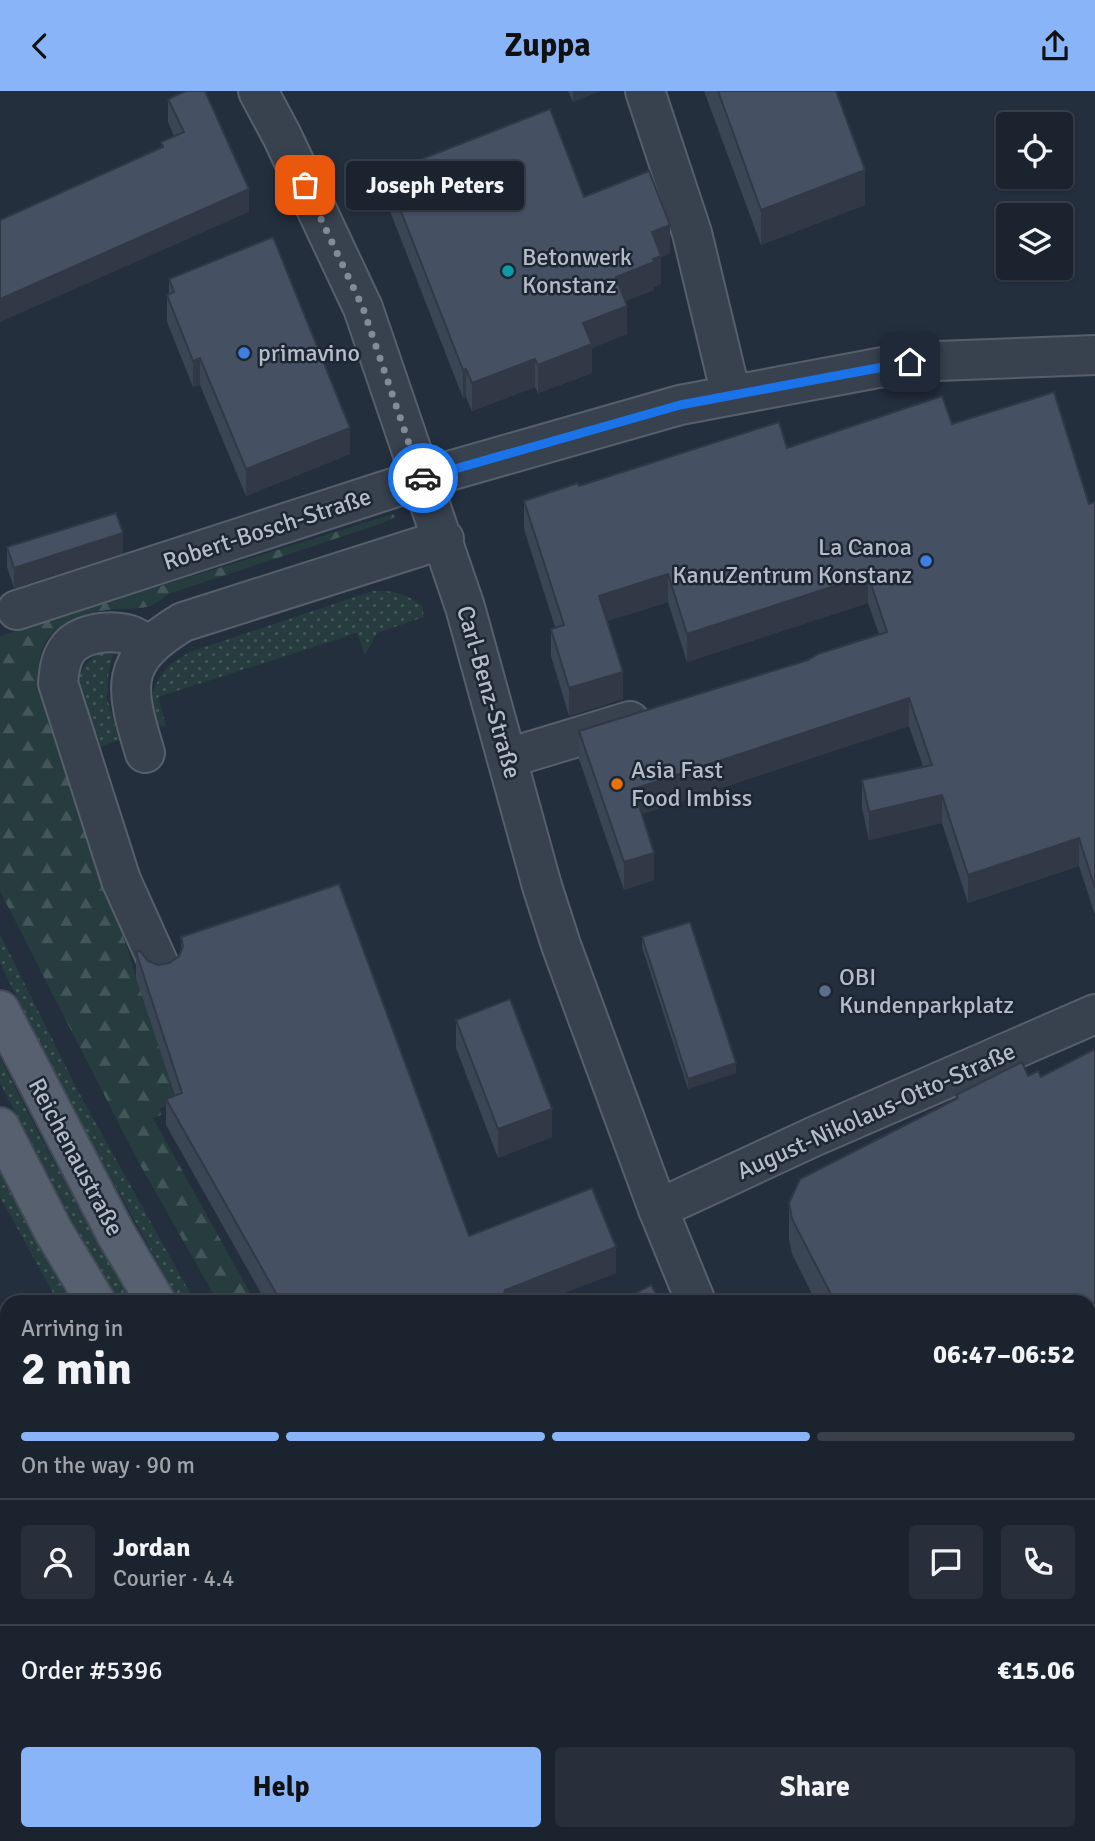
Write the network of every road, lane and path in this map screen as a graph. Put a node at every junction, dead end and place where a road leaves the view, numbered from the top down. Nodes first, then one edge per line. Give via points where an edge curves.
1 (258, 91) edge
2 (645, 91) edge
3 (1095, 355) edge
4 (731, 395) junction
5 (421, 479) junction
6 (444, 540) junction
7 (17, 610) dead end
8 (150, 645) junction
9 (659, 712) edge
10 (145, 753) dead end
11 (508, 758) junction
12 (161, 969) edge
13 (0, 1010) edge
14 (1095, 1014) edge
15 (0, 1127) edge
16 (658, 1209) junction
17 (92, 1295) edge
18 (152, 1295) edge
19 (693, 1295) edge

1 - 5 street, Carl-Benz-Straße via 363,308
2 - 4 street via 692,233
3 - 4 street, Robert-Bosch-Straße via 910,362
4 - 5 street, Robert-Bosch-Straße via 680,405
5 - 6 street, Carl-Benz-Straße
5 - 7 street, Robert-Bosch-Straße
6 - 8 street via 183,622
6 - 11 street, Carl-Benz-Straße
8 - 10 street via 139,660 129,696
8 - 12 street via 129,635 97,634 75,642 66,651 58,683 121,880
9 - 11 street
11 - 16 street, Carl-Benz-Straße via 561,945
13 - 18 main road, Reichenaustraße via 97,1200
14 - 16 street, August-Nikolaus-Otto-Straße
15 - 17 main road
16 - 19 street, Carl-Benz-Straße

